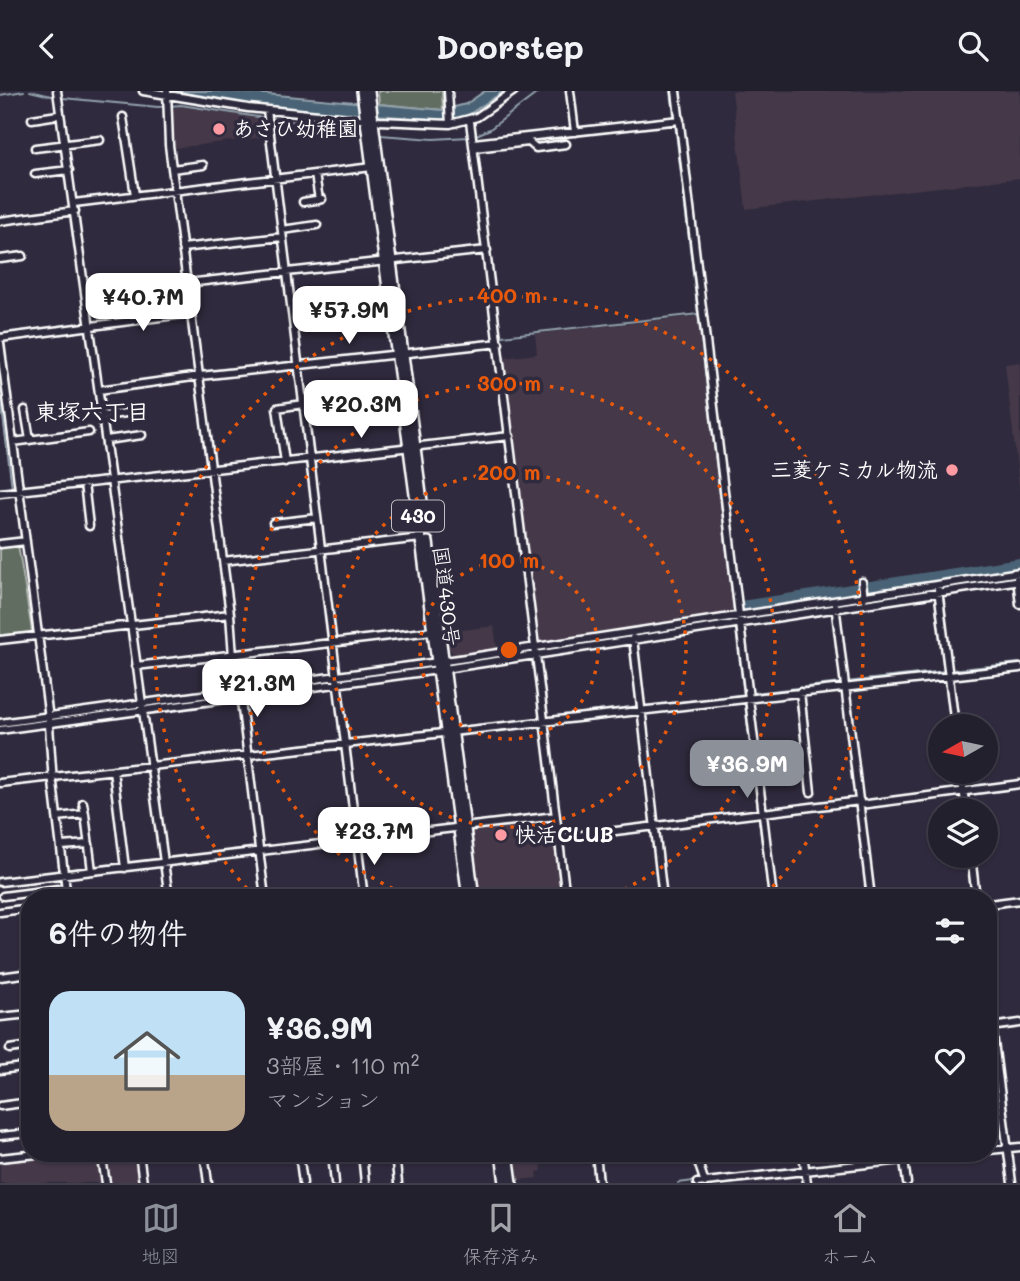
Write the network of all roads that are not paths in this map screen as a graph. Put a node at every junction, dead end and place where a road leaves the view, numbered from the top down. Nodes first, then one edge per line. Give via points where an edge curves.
1 (57, 91) edge
2 (144, 91) edge
3 (362, 91) edge
4 (369, 91) edge
5 (447, 91) edge
6 (514, 91) edge
7 (570, 91) edge
8 (676, 91) edge
9 (166, 92) edge
10 (367, 102) junction
11 (267, 110) junction
12 (58, 115) junction
13 (123, 117) dead end
14 (32, 118) dead end
15 (369, 118) junction
16 (676, 120) junction
17 (470, 121) junction
18 (450, 122) junction
19 (575, 132) junction
20 (371, 134) junction
21 (100, 140) dead end
22 (473, 141) junction
23 (566, 144) dead end
24 (64, 145) junction
25 (35, 148) dead end
26 (203, 165) dead end
27 (372, 167) junction
28 (172, 169) junction
29 (69, 170) junction
30 (35, 174) dead end
31 (315, 174) junction
32 (275, 179) junction
33 (175, 191) junction
34 (135, 195) junction
35 (303, 202) dead end
36 (74, 207) junction
37 (0, 221) edge
38 (317, 225) dead end
39 (282, 234) junction
40 (182, 249) junction
41 (484, 250) junction
42 (23, 255) dead end
43 (0, 259) edge
44 (388, 261) junction
45 (287, 273) junction
46 (187, 283) junction
47 (191, 313) junction
48 (91, 326) junction
49 (0, 338) edge
50 (0, 343) edge
51 (496, 343) junction
52 (400, 354) junction
53 (298, 365) junction
54 (200, 376) junction
55 (99, 390) junction
56 (303, 404) junction
57 (25, 410) dead end
58 (134, 412) dead end
59 (103, 416) junction
60 (89, 432) dead end
61 (142, 435) dead end
62 (507, 436) junction
63 (30, 440) junction
64 (106, 440) junction
65 (13, 442) junction
66 (412, 448) junction
67 (309, 459) junction
68 (285, 462) junction
69 (211, 470) junction
70 (112, 480) junction
71 (84, 483) junction
72 (20, 491) junction
73 (0, 493) edge
74 (317, 518) junction
75 (273, 523) dead end
76 (89, 527) dead end
77 (421, 538) junction
78 (26, 541) junction
79 (0, 544) edge
80 (321, 549) junction
81 (223, 561) junction
82 (1019, 576) edge
83 (862, 582) dead end
84 (937, 588) junction
85 (864, 597) junction
86 (835, 604) junction
87 (1020, 604) edge
88 (230, 614) junction
89 (739, 619) junction
90 (131, 625) junction
91 (432, 631) junction
92 (38, 636) junction
93 (633, 636) junction
94 (0, 640) edge
95 (332, 643) junction
96 (536, 651) junction
97 (233, 654) junction
98 (136, 666) junction
99 (441, 666) junction
100 (1020, 668) edge
101 (947, 673) junction
102 (337, 680) junction
103 (845, 684) junction
104 (800, 692) junction
105 (238, 694) junction
106 (747, 697) junction
107 (142, 707) junction
108 (640, 708) junction
109 (953, 714) edge
110 (48, 720) junction
111 (542, 720) junction
112 (0, 723) edge
113 (0, 730) edge
114 (450, 732) junction
115 (345, 741) junction
116 (248, 753) junction
117 (150, 764) junction
118 (113, 771) junction
119 (53, 775) junction
120 (0, 783) edge
121 (961, 784) edge
122 (1020, 784) edge
123 (961, 790) junction
124 (811, 792) dead end
125 (963, 798) edge
126 (83, 803) dead end
127 (860, 803) junction
128 (85, 814) junction
129 (762, 814) junction
130 (553, 816) junction
131 (57, 817) junction
132 (462, 827) junction
133 (655, 827) junction
134 (559, 838) junction
135 (357, 840) junction
136 (89, 844) junction
137 (61, 846) junction
138 (260, 851) junction
139 (163, 863) junction
140 (125, 867) junction
141 (972, 868) edge
142 (92, 871) junction
143 (64, 874) junction
144 (0, 881) edge
145 (66, 888) joint
146 (58, 889) edge
147 (167, 889) edge
148 (264, 889) edge
149 (363, 889) edge
150 (467, 889) edge
151 (472, 889) edge
152 (565, 889) edge
153 (662, 889) edge
154 (772, 889) edge
155 (870, 889) edge
156 (975, 889) edge
157 (21, 894) edge
158 (3, 896) dead end
159 (1020, 900) edge
160 (997, 903) edge
161 (21, 909) edge
162 (0, 912) edge
163 (21, 974) edge
164 (0, 977) edge
165 (21, 1015) edge
166 (0, 1017) edge
167 (1020, 1023) edge
168 (997, 1026) edge
169 (21, 1047) edge
170 (10, 1049) dead end
171 (21, 1067) edge
172 (0, 1070) edge
173 (997, 1083) edge
174 (21, 1103) edge
175 (0, 1106) edge
176 (21, 1134) edge
177 (0, 1136) edge
178 (1005, 1147) junction
179 (1020, 1147) edge
180 (997, 1148) edge
181 (21, 1156) edge
182 (0, 1158) edge
183 (102, 1162) edge
184 (140, 1162) edge
185 (205, 1162) edge
186 (300, 1162) edge
187 (333, 1162) edge
188 (363, 1162) edge
189 (396, 1162) edge
190 (502, 1162) edge
191 (509, 1162) edge
192 (597, 1162) edge
193 (698, 1162) edge
194 (804, 1162) edge
195 (868, 1162) edge
196 (904, 1162) edge
197 (806, 1171) junction
198 (106, 1183) edge
199 (143, 1183) edge
200 (208, 1183) edge
201 (303, 1183) edge
202 (335, 1183) edge
203 (365, 1183) edge
204 (398, 1183) edge
205 (505, 1183) edge
206 (512, 1183) edge
207 (599, 1183) edge
208 (697, 1183) edge
209 (705, 1183) edge
210 (807, 1183) edge
211 (906, 1183) edge
212 (1012, 1183) edge

1 - 12 street
2 - 9 street
3 - 10 highway, 国道430号 / 430
4 - 10 highway, 国道430号 / 430
5 - 18 street
6 - 17 street
7 - 19 street
8 - 16 street
9 - 11 street
9 - 28 street
10 - 15 highway, 国道430号 / 430
11 - 15 street
11 - 32 street
12 - 14 street
12 - 24 street
13 - 34 street
15 - 18 street
15 - 20 highway, 国道430号 / 430
16 - 19 street
16 - 89 street
17 - 18 street
17 - 22 street
19 - 22 street
20 - 27 highway, 国道430号 / 430
20 - 44 highway, 国道430号 / 430
21 - 24 street
22 - 23 street via 529,142 536,148
22 - 41 street
24 - 25 street
24 - 29 street
26 - 28 street
27 - 31 street
27 - 44 highway, 国道430号 / 430
28 - 33 street
29 - 30 street
29 - 36 street
31 - 32 street
31 - 35 street via 321,200
32 - 33 street
32 - 39 street
33 - 34 street
33 - 40 street
34 - 36 street
36 - 37 street
36 - 48 street
38 - 39 street
39 - 40 street
39 - 45 street
40 - 46 street
41 - 44 street
41 - 51 street
42 - 43 street
44 - 45 street
44 - 52 highway, 国道430号 / 430
45 - 46 street
45 - 53 street
46 - 47 street
47 - 48 street
47 - 54 street
48 - 49 street
48 - 55 street
50 - 65 street
51 - 52 street
51 - 62 street
52 - 53 street
52 - 66 highway, 国道430号 / 430
53 - 54 street
53 - 56 street
54 - 55 street
54 - 69 street
55 - 59 street
56 - 67 street
56 - 68 street via 277,408
57 - 63 street
58 - 59 street
59 - 64 street
60 - 63 street
61 - 64 street
62 - 66 street
62 - 96 street
63 - 65 street
64 - 70 street
65 - 72 street
66 - 67 street
66 - 77 highway, 国道430号 / 430
66 - 99 highway, 国道430号 / 430
67 - 68 street
67 - 74 street
68 - 69 street
69 - 70 street
69 - 81 street
70 - 71 street
70 - 90 street
71 - 72 street
71 - 76 street
72 - 73 street
72 - 78 street
74 - 75 street
74 - 80 street
77 - 80 street
77 - 91 highway, 国道430号 / 430
78 - 79 street
78 - 92 street
80 - 81 street
80 - 95 street
81 - 88 street
82 - 84 street
82 - 87 street
83 - 85 street
84 - 85 street
84 - 101 street
85 - 86 street
86 - 89 street
86 - 103 street
88 - 90 street
88 - 97 street
89 - 93 street
89 - 106 street
90 - 92 street
90 - 98 street
91 - 95 street
91 - 99 highway, 国道430号 / 430
92 - 94 street
92 - 110 street
93 - 96 street
93 - 108 street
95 - 97 street
95 - 102 street
96 - 99 street
96 - 111 street
97 - 98 street
97 - 105 street
98 - 107 street
99 - 102 street
99 - 114 highway, 国道430号 / 430
100 - 101 street
101 - 103 street
101 - 109 street
102 - 105 street
102 - 115 street
103 - 104 street
103 - 127 street
104 - 106 street
104 - 124 street
105 - 107 street
105 - 116 street
106 - 108 street
106 - 129 street
107 - 110 street
107 - 117 street
108 - 111 street
108 - 133 street
110 - 112 street
110 - 113 street
110 - 119 street
111 - 114 street
111 - 130 street
114 - 115 street
114 - 132 highway, 国道430号 / 430
115 - 116 street
115 - 135 street
116 - 117 street
116 - 138 street
117 - 118 street
117 - 139 street
118 - 119 street
118 - 140 street
119 - 120 street
119 - 131 street
121 - 123 street
122 - 123 street
123 - 125 street
123 - 127 street
126 - 128 street
127 - 129 street
127 - 155 street
128 - 131 street
128 - 136 street
129 - 133 street
129 - 154 street
130 - 132 street
130 - 134 street
131 - 137 street
132 - 135 street
132 - 150 highway, 国道430号 / 430
132 - 151 highway, 国道430号 / 430
133 - 134 street
133 - 153 street
134 - 152 street
135 - 138 street
135 - 149 street
136 - 137 street
136 - 142 street
137 - 143 street
138 - 139 street
138 - 148 street
139 - 140 street
139 - 147 street
140 - 142 street
141 - 156 street
142 - 143 street
143 - 144 street
143 - 145 street
145 - 146 street
157 - 158 street
159 - 160 street
161 - 162 street
163 - 164 street
165 - 166 street
167 - 168 street
169 - 170 street
171 - 172 street
173 - 178 street
174 - 175 street
176 - 177 street
178 - 179 street
178 - 180 street
178 - 212 street
181 - 182 street
183 - 198 street
184 - 199 street
185 - 200 street
186 - 201 street
187 - 202 street
188 - 203 street
189 - 204 street
190 - 205 highway
191 - 206 highway
192 - 207 street
193 - 209 street
194 - 197 street
195 - 197 street
196 - 211 street
197 - 209 street
197 - 210 street
208 - 209 street

